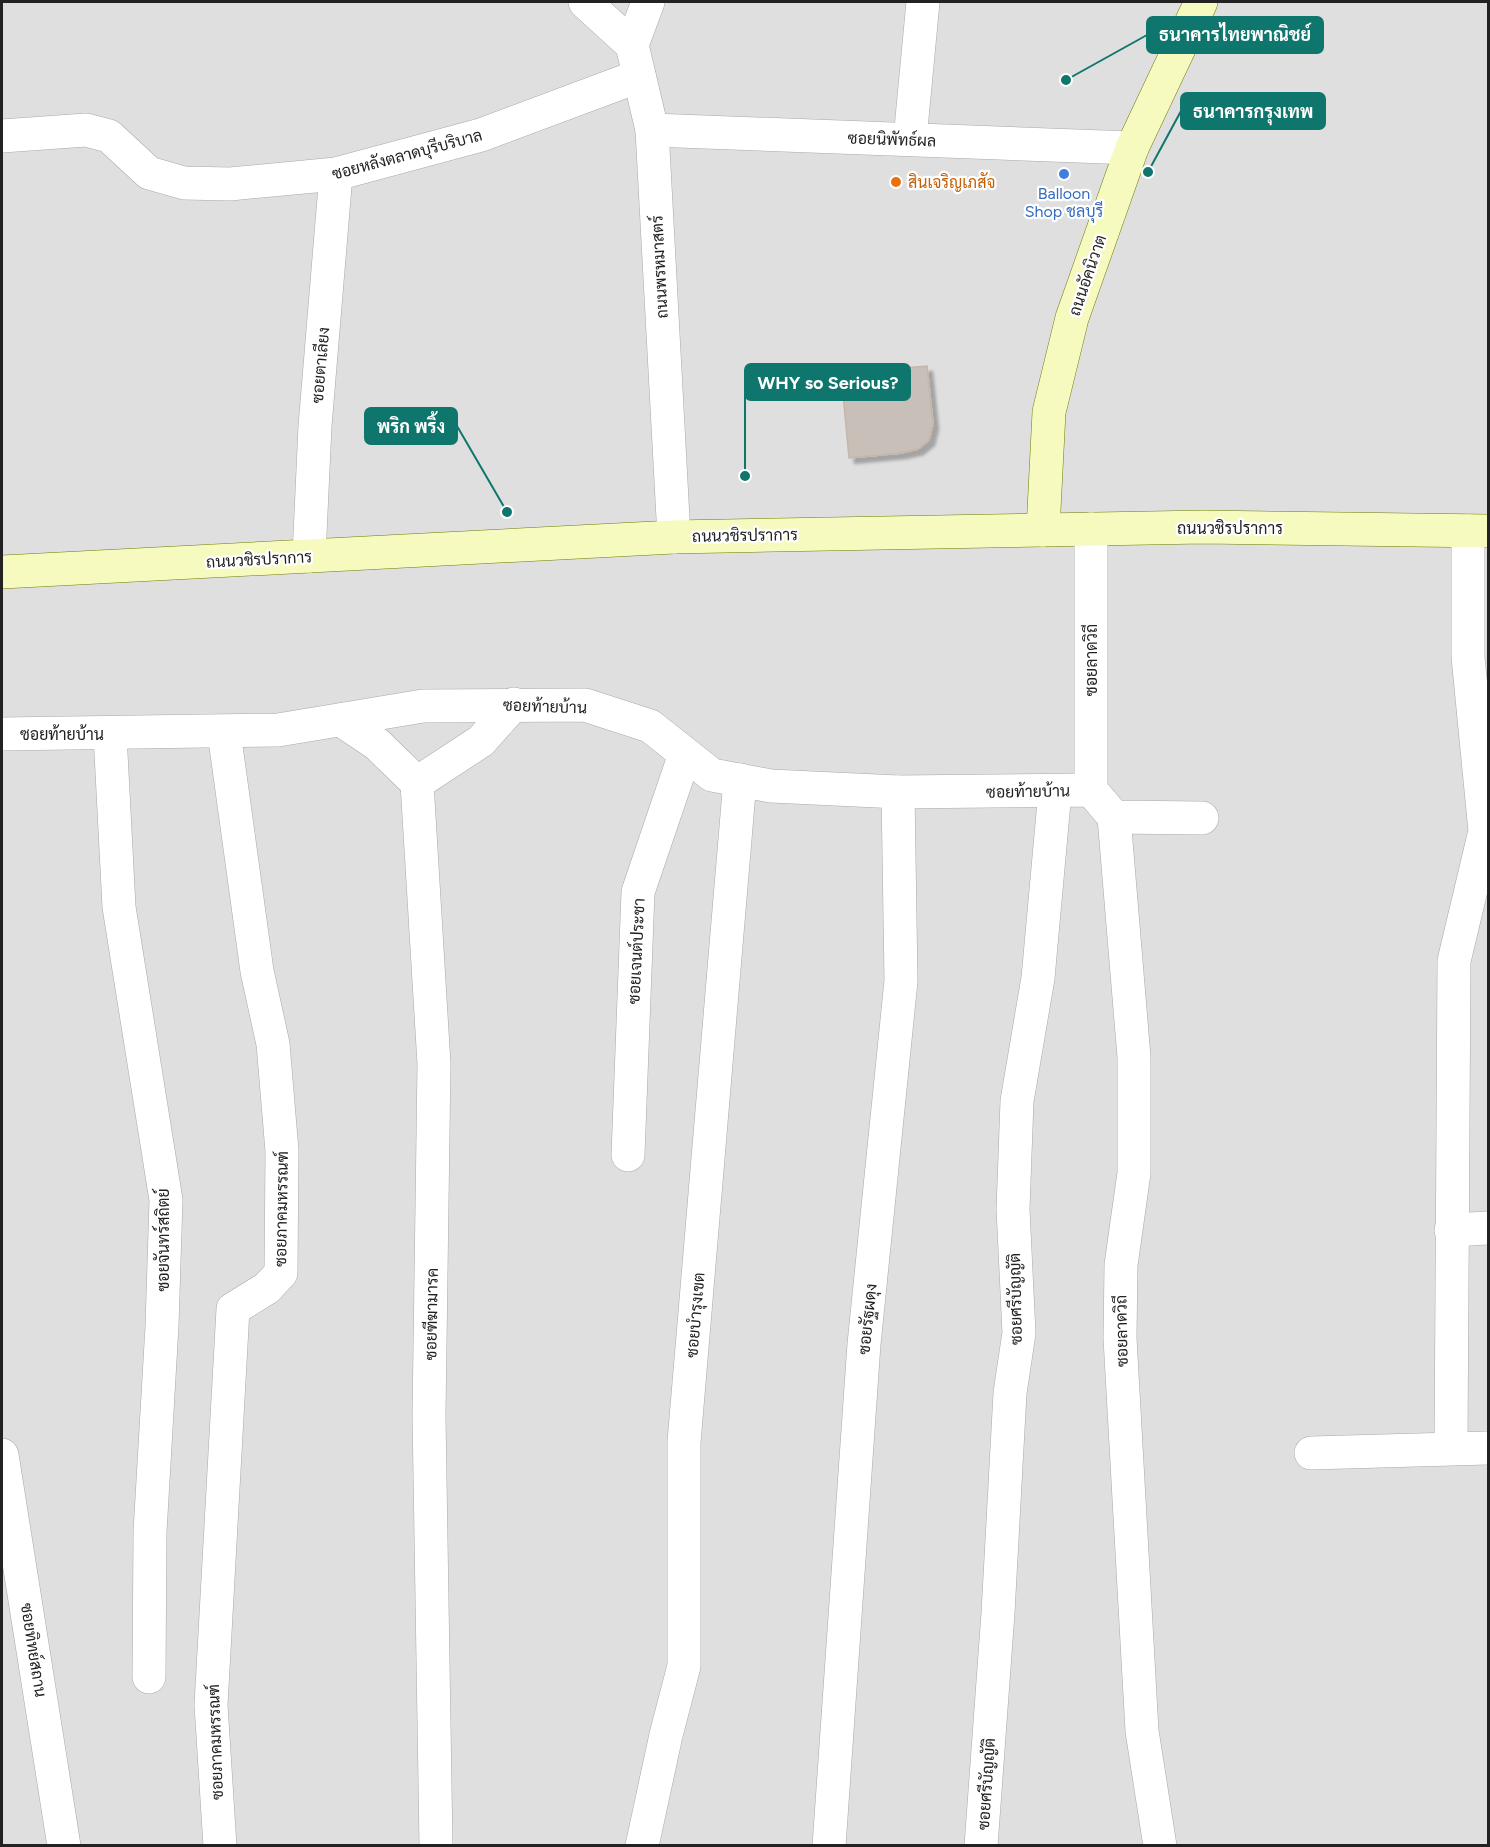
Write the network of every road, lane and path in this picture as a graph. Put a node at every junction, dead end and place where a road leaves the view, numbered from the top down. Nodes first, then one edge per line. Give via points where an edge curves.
1 (585, 2) edge
2 (648, 2) edge
3 (923, 2) edge
4 (1201, 2) edge
5 (635, 61) junction
6 (652, 130) junction
7 (2, 136) edge
8 (910, 139) junction
9 (1132, 148) junction
10 (336, 174) junction
11 (1044, 530) junction
12 (1091, 530) junction
13 (1478, 531) edge
14 (674, 537) junction
15 (309, 556) junction
16 (2, 573) edge
17 (514, 704) junction
18 (341, 720) junction
19 (224, 732) junction
20 (2, 734) edge
21 (110, 734) junction
22 (685, 754) junction
23 (740, 780) junction
24 (417, 783) junction
25 (1055, 790) junction
26 (1091, 790) junction
27 (898, 792) junction
28 (1114, 816) junction
29 (1202, 818) dead end
30 (628, 1155) dead end
31 (1488, 1228) edge
32 (1451, 1230) junction
33 (1451, 1448) junction
34 (1488, 1448) edge
35 (1311, 1453) dead end
36 (2, 1455) edge
37 (148, 1677) dead end
38 (64, 1845) edge
39 (220, 1845) edge
40 (436, 1845) edge
41 (642, 1845) edge
42 (829, 1845) edge
43 (981, 1845) edge
44 (1160, 1845) edge

1 - 5 street
2 - 5 street
3 - 8 street
4 - 9 street, ถนนอัคนิวาต
5 - 6 street, ถนนพรหมาสตร์
5 - 10 street, ซอยหลังตลาดบุรีบริบาล via 481,135
6 - 8 street, ซอยนิพัทธ์ผล
6 - 14 street, ถนนพรหมาสตร์
7 - 10 street, ซอยหลังตลาดบุรีบริบาล via 86,130 109,136 149,172 184,183 230,184
8 - 9 street, ซอยนิพัทธ์ผล
9 - 11 street, ถนนอัคนิวาต via 1072,318 1049,412
10 - 15 street, ซอยตาเลียง via 315,426
11 - 12 street, ถนนวชิรปราการ
11 - 14 street, ถนนวชิรปราการ
12 - 13 street, ถนนวชิรปราการ via 1203,527
12 - 26 street, ซอยลาดวิถี
13 - 32 street via 1468,657 1485,831 1454,961
14 - 15 street, ถนนวชิรปราการ
15 - 16 street, ถนนวชิรปราการ
17 - 18 street, ซอยท้ายบ้าน via 423,706
17 - 22 street, ซอยท้ายบ้าน via 585,705 650,726
17 - 24 street via 481,741
18 - 19 street, ซอยท้ายบ้าน via 278,730
18 - 24 street via 377,744
19 - 21 street, ซอยท้ายบ้าน
19 - 39 street, ซอยภาคมหรรณฑ์ via 256,971 273,1044 282,1162 281,1273 267,1288 233,1309 211,1705
20 - 21 street, ซอยท้ายบ้าน
21 - 37 street, ซอยจันทร์สถิตย์ via 119,907 166,1200 150,1532
22 - 23 street, ซอยท้ายบ้าน via 712,775
22 - 30 street, ซอยเจนต์ประชา via 638,892
23 - 27 street, ซอยท้ายบ้าน via 771,786
23 - 41 street, ซอยบำรุงเขต via 684,1442 684,1666
24 - 40 street, ซอยฑีฆามารค via 434,1064 429,1415
25 - 26 street, ซอยท้ายบ้าน
25 - 27 street, ซอยท้ายบ้าน
25 - 43 street, ซอยศรีบัญญัติ via 1038,978 1017,1101 1013,1209 1019,1333 1010,1393
26 - 28 street, ซอยท้ายบ้าน
27 - 42 street, ซอยรัฐผดุง via 901,981 864,1344
28 - 29 street
28 - 44 street, ซอยลาดวิถี via 1134,1057 1134,1173 1121,1265 1120,1338 1142,1731
31 - 32 street
32 - 33 street
33 - 34 street
33 - 35 street
36 - 38 street, ซอยทิทย์สถาน

